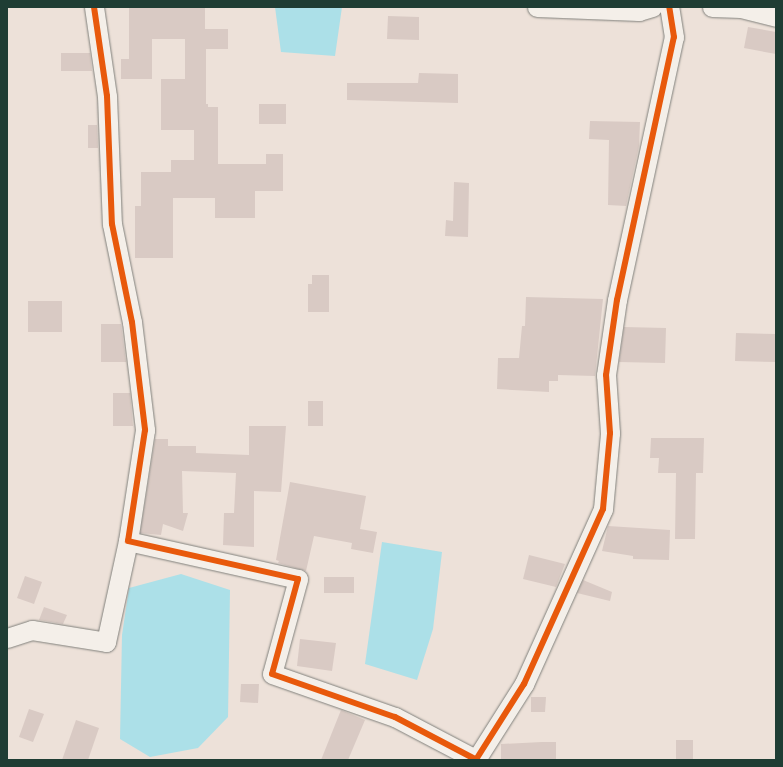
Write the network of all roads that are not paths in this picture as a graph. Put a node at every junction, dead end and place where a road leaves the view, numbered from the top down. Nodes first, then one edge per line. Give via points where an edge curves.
1 (94, 7) edge
2 (537, 7) edge
3 (652, 7) edge
4 (669, 7) edge
5 (712, 7) edge
6 (726, 7) edge
7 (776, 17) edge
8 (128, 541) junction
9 (7, 638) edge
10 (477, 759) edge

1 - 8 street via 107,96 112,224 132,322 144,430
2 - 3 street via 639,11
4 - 10 street via 674,37 617,300 606,375 610,433 603,509 524,684
5 - 6 street
6 - 7 street
8 - 9 street via 106,642 32,630
8 - 10 street via 298,579 272,674 395,717

